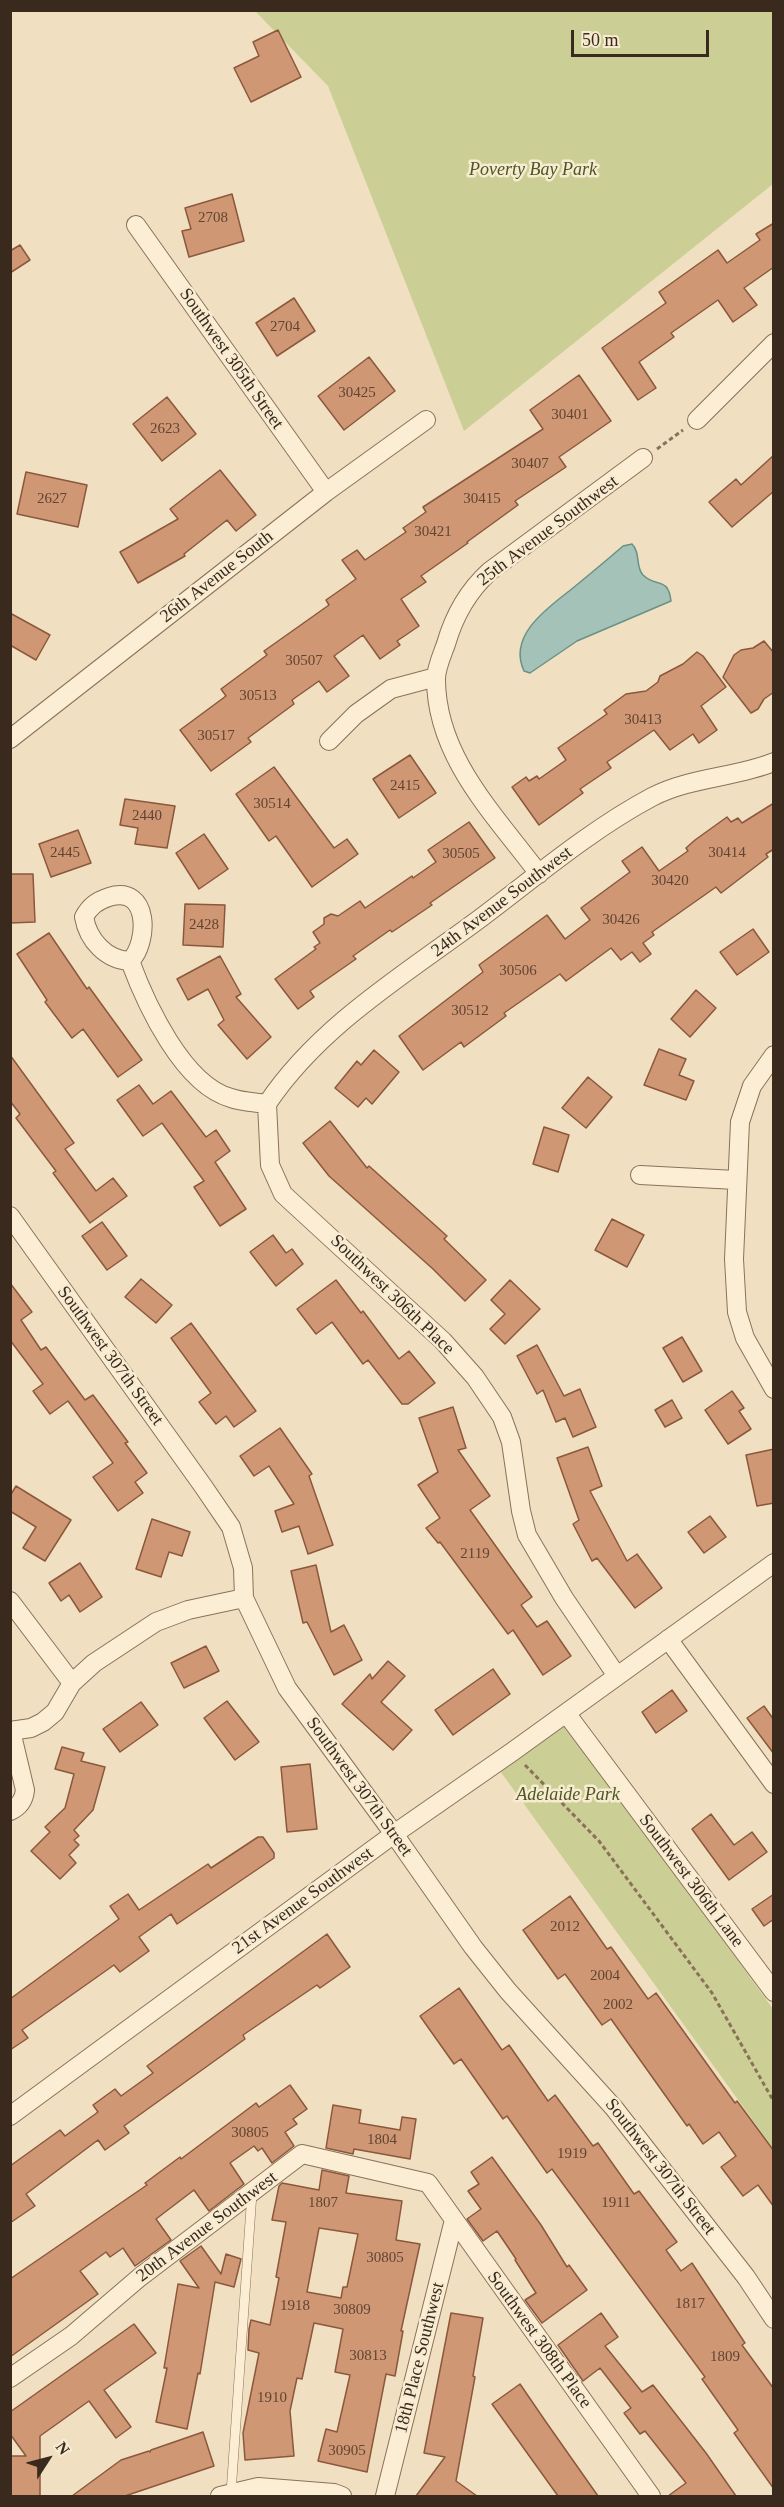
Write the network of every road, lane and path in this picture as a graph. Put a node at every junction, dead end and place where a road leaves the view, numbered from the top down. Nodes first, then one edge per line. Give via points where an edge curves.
1 (136, 225) dead end
2 (774, 342) edge
3 (426, 420) dead end
4 (697, 420) joint
5 (643, 458) joint
6 (326, 492) junction
7 (436, 677) junction
8 (10, 739) edge
9 (329, 741) dead end
10 (774, 762) edge
11 (539, 874) junction
12 (130, 961) dead end
13 (774, 1055) edge
14 (267, 1104) junction
15 (640, 1175) dead end
16 (736, 1180) junction
17 (10, 1216) edge
18 (774, 1389) edge
19 (774, 1563) edge
20 (244, 1598) junction
21 (10, 1601) edge
22 (668, 1639) junction
23 (617, 1676) junction
24 (72, 1683) junction
25 (566, 1713) junction
26 (11, 1731) edge
27 (512, 1752) junction
28 (774, 1784) edge
29 (10, 1811) edge
30 (394, 1834) junction
31 (774, 1992) edge
32 (774, 2102) edge
33 (10, 2116) edge
34 (428, 2183) joint
35 (252, 2193) junction
36 (453, 2220) junction
37 (774, 2319) edge
38 (10, 2378) edge
39 (226, 2494) edge
40 (342, 2496) edge
41 (386, 2496) edge
42 (651, 2496) edge

1 - 6 street, Southwest 305th Street
2 - 4 street
3 - 6 street, 26th Avenue South
4 - 5 path
5 - 7 street, 25th Avenue Southwest via 474,585 448,636
6 - 8 street, 26th Avenue South
7 - 9 street via 391,689 356,714
7 - 11 street via 445,732 456,761
10 - 11 street, 24th Avenue Southwest via 681,785 652,797
11 - 14 street, 24th Avenue Southwest via 353,1013 283,1080
12 - 14 street via 155,1020 186,1065 229,1098
13 - 16 street via 757,1077 740,1122
14 - 23 street, Southwest 306th Place via 270,1165 283,1194 443,1341 475,1377 502,1418 511,1442 527,1535
15 - 16 street
16 - 18 street via 737,1312 745,1338
17 - 20 street, Southwest 307th Street via 231,1527 243,1568
19 - 22 street, 21st Avenue Southwest
20 - 24 street via 188,1610 156,1622 94,1663
20 - 30 street, Southwest 307th Street via 287,1688
21 - 24 street
22 - 23 street, 21st Avenue Southwest
22 - 28 street
23 - 25 street, 21st Avenue Southwest
24 - 26 street via 55,1712 43,1722
25 - 27 street, 21st Avenue Southwest
25 - 31 street, Southwest 306th Lane
26 - 29 street via 25,1791 18,1807
27 - 30 street, 21st Avenue Southwest
27 - 32 path via 598,1841 698,1974
30 - 33 street, 21st Avenue Southwest
30 - 37 street, Southwest 307th Street via 473,1947 614,2108 746,2277
34 - 35 street, 20th Avenue Southwest via 302,2154
34 - 36 street, Southwest 308th Place
35 - 38 street, 20th Avenue Southwest via 140,2277 71,2336
35 - 39 lane
36 - 41 street, 18th Place Southwest
36 - 42 street, Southwest 308th Place
39 - 40 street via 258,2487

